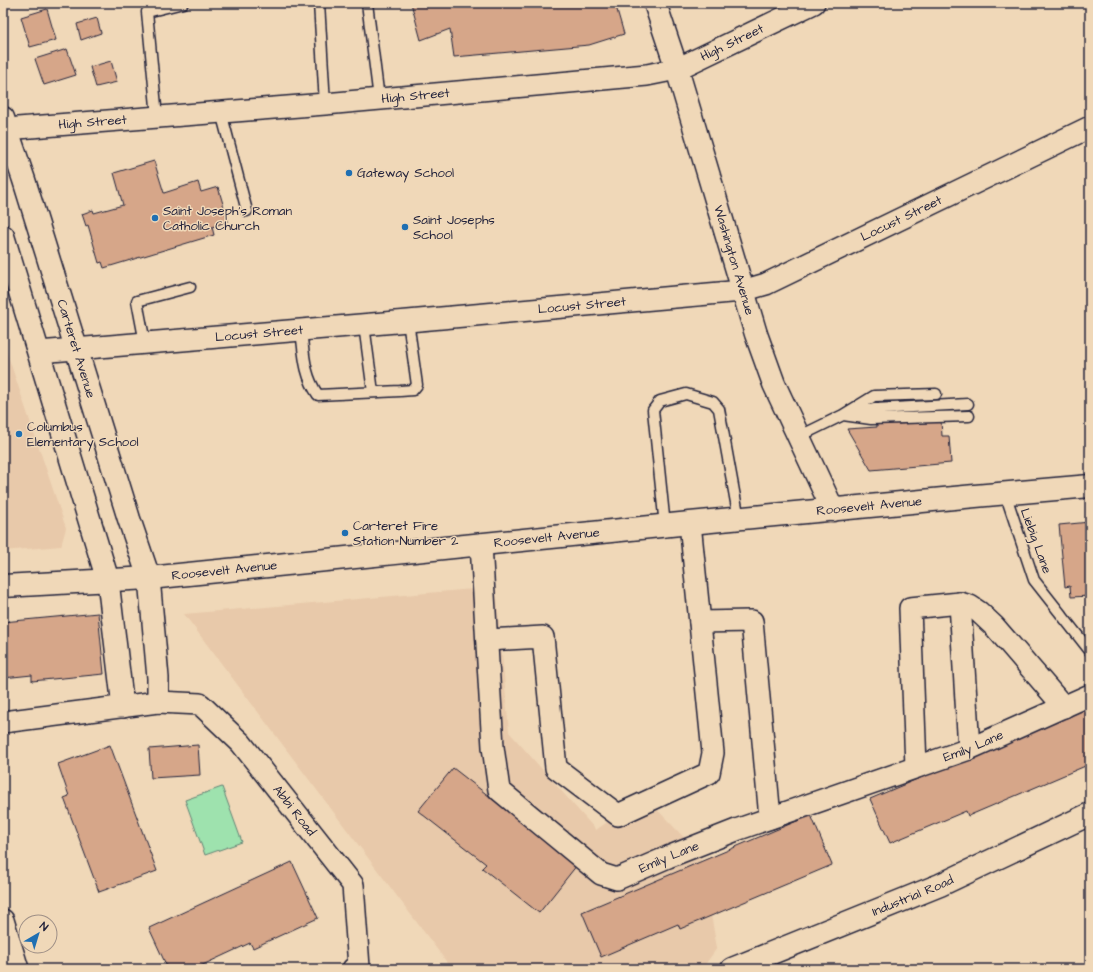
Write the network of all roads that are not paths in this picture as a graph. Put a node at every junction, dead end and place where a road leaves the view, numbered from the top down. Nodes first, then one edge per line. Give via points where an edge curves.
1 (183, 3) edge
2 (319, 3) edge
3 (367, 3) edge
4 (656, 3) edge
5 (814, 3) edge
6 (677, 69) junction
7 (380, 99) junction
8 (325, 104) junction
9 (221, 112) junction
10 (157, 117) junction
11 (1090, 127) edge
12 (4, 128) edge
13 (247, 211) dead end
14 (3, 236) edge
15 (190, 287) dead end
16 (742, 291) junction
17 (408, 321) junction
18 (364, 325) junction
19 (301, 330) junction
20 (145, 343) junction
21 (76, 349) junction
22 (39, 352) junction
23 (373, 392) junction
24 (936, 394) dead end
25 (968, 404) dead end
26 (843, 415) junction
27 (969, 416) dead end
28 (798, 437) junction
29 (1090, 486) edge
30 (1005, 493) junction
31 (833, 510) junction
32 (739, 519) junction
33 (690, 523) junction
34 (665, 526) junction
35 (481, 544) junction
36 (149, 578) junction
37 (108, 581) junction
38 (3, 586) edge
39 (960, 603) junction
40 (700, 622) junction
41 (487, 640) junction
42 (1090, 651) edge
43 (1090, 695) edge
44 (158, 702) junction
45 (123, 707) junction
46 (1064, 707) junction
47 (3, 722) edge
48 (969, 749) junction
49 (916, 767) junction
50 (1090, 814) edge
51 (770, 818) junction
52 (3, 920) edge
53 (18, 969) edge
54 (353, 969) edge
55 (732, 969) edge

1 - 10 lane via 147,12
2 - 8 lane
3 - 7 lane
4 - 6 street, Washington Avenue
5 - 6 street, High Street
6 - 7 street, High Street via 647,75
6 - 16 street, Washington Avenue
7 - 8 street, High Street
8 - 9 street, High Street
9 - 10 street, High Street
9 - 13 lane
10 - 12 street, High Street
11 - 16 street, Locust Street via 766,284
12 - 21 street, Carteret Avenue via 24,180
14 - 22 street
15 - 20 lane via 137,301
16 - 17 street, Locust Street
16 - 28 street, Washington Avenue via 774,384
17 - 18 street, Locust Street
17 - 23 lane via 417,385 414,390
18 - 19 street, Locust Street
18 - 23 lane
19 - 20 street, Locust Street
19 - 23 lane via 306,372 318,395
20 - 21 street, Locust Street
21 - 22 street, Locust Street
21 - 36 street, Carteret Avenue
22 - 37 street
24 - 26 lane via 874,396
25 - 26 lane via 875,409
26 - 27 lane via 871,419
26 - 28 lane
28 - 31 street, Washington Avenue
29 - 30 street, Roosevelt Avenue
30 - 31 street, Roosevelt Avenue
30 - 42 lane, Liebig Lane via 1034,580
31 - 32 street, Roosevelt Avenue
32 - 33 street, Roosevelt Avenue
32 - 34 lane via 719,409 713,402 686,394 660,401 653,410
33 - 34 street, Roosevelt Avenue
33 - 40 street
34 - 35 street, Roosevelt Avenue
35 - 36 street, Roosevelt Avenue
35 - 41 street, Emily Lane
36 - 37 street, Roosevelt Avenue
36 - 44 street
37 - 38 street, Roosevelt Avenue
37 - 45 street
39 - 46 street via 979,612 996,627
39 - 48 street
39 - 49 street via 910,608
40 - 41 street via 713,753 709,773 618,815 556,768 543,637
40 - 51 street via 752,621
41 - 51 street, Emily Lane via 493,747 499,790 601,874 618,879
43 - 46 street, Emily Lane
44 - 45 street, Abbi Road
44 - 54 street, Abbi Road via 200,704 241,743 353,885 359,967
45 - 47 street, Abbi Road
46 - 48 street, Emily Lane
48 - 49 street, Emily Lane
49 - 51 street, Emily Lane
50 - 55 street, Industrial Road via 940,885
52 - 53 street

